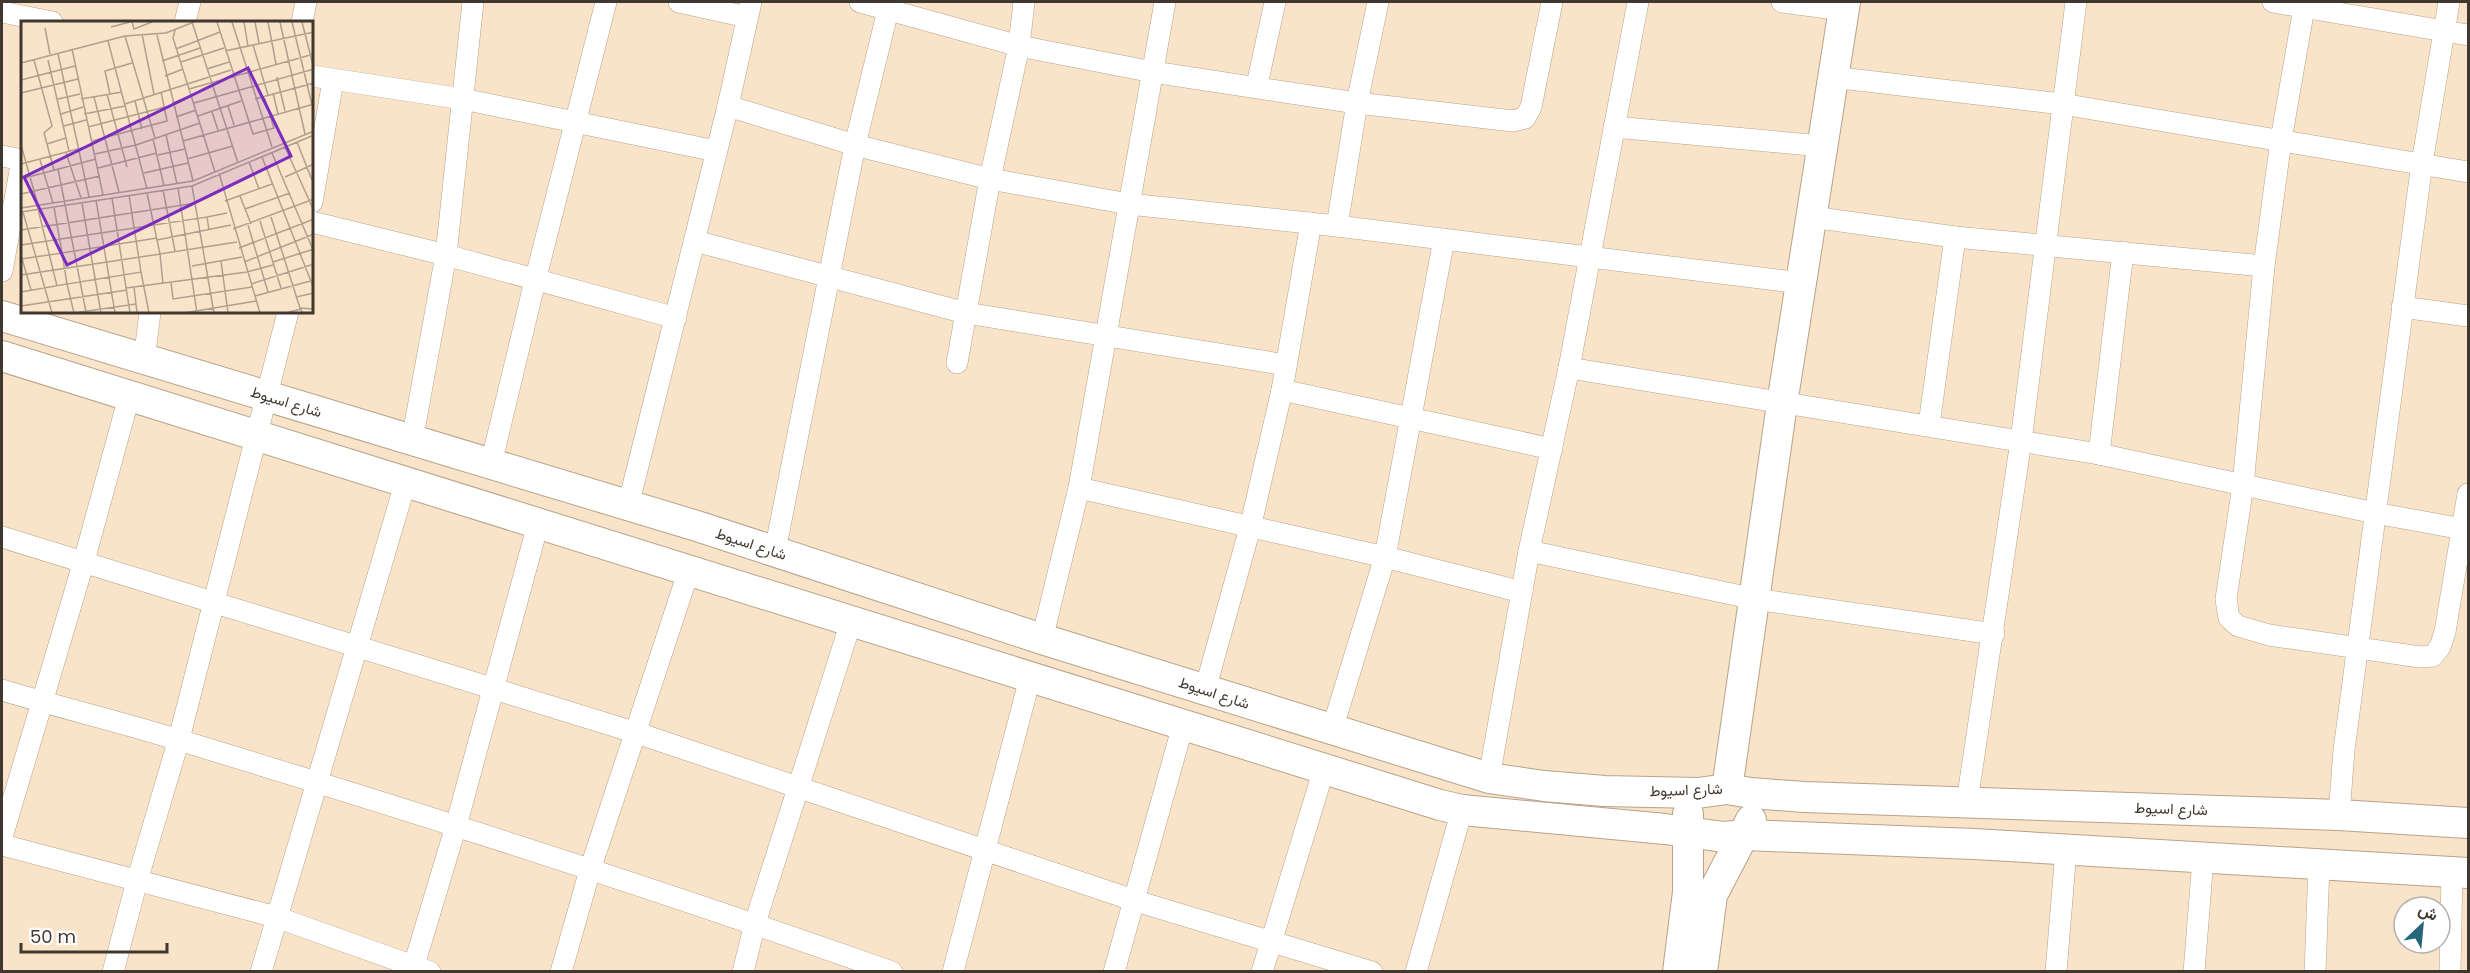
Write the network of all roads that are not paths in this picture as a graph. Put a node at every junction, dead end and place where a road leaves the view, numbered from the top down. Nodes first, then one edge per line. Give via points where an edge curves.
1 (190, 2) edge
2 (306, 2) edge
3 (473, 2) edge
4 (606, 2) edge
5 (679, 2) edge
6 (860, 2) edge
7 (1024, 2) edge
8 (1166, 2) edge
9 (1275, 2) edge
10 (1378, 2) edge
11 (1552, 2) edge
12 (1638, 2) edge
13 (1782, 2) edge
14 (2076, 2) edge
15 (2272, 2) edge
16 (2449, 2) edge
17 (2305, 4) edge
18 (890, 5) edge
19 (1845, 6) edge
20 (749, 9) edge
21 (2, 12) edge
22 (47, 17) edge
23 (185, 21) edge
24 (302, 21) edge
25 (2445, 29) junction
26 (2469, 35) edge
27 (1018, 46) junction
28 (1153, 72) junction
29 (314, 76) edge
30 (1832, 77) junction
31 (333, 81) junction
32 (1257, 85) junction
33 (463, 99) junction
34 (1357, 103) junction
35 (2062, 104) junction
36 (728, 106) junction
37 (577, 122) junction
38 (1614, 127) junction
39 (2281, 140) junction
40 (855, 145) junction
41 (1822, 146) junction
42 (716, 151) junction
43 (2, 156) edge
44 (21, 160) edge
45 (2422, 163) junction
46 (21, 166) edge
47 (2469, 172) edge
48 (990, 179) junction
49 (314, 190) edge
50 (1129, 204) junction
51 (1812, 217) junction
52 (314, 222) edge
53 (1311, 223) junction
54 (1337, 226) junction
55 (1955, 237) junction
56 (1444, 239) junction
57 (695, 241) junction
58 (2043, 246) junction
59 (2123, 252) junction
60 (446, 255) junction
61 (1590, 258) junction
62 (2264, 266) junction
63 (2, 271) edge
64 (829, 278) junction
65 (535, 281) junction
66 (1801, 283) junction
67 (2402, 307) junction
68 (966, 313) junction
69 (150, 314) edge
70 (288, 314) edge
71 (2, 316) edge
72 (2469, 316) edge
73 (676, 318) junction
74 (1107, 337) junction
75 (2, 356) edge
76 (144, 361) junction
77 (957, 363) dead end
78 (1286, 365) junction
79 (1569, 368) junction
80 (1282, 390) junction
81 (129, 397) junction
82 (268, 397) junction
83 (1782, 404) junction
84 (1412, 420) junction
85 (1929, 425) junction
86 (258, 437) junction
87 (412, 441) junction
88 (2020, 441) junction
89 (1552, 449) junction
90 (2099, 454) junction
91 (491, 464) junction
92 (405, 484) junction
93 (2243, 485) junction
94 (1079, 488) junction
95 (2469, 494) edge
96 (627, 506) junction
97 (2375, 513) junction
98 (538, 524) junction
99 (1250, 528) junction
100 (2466, 529) edge
101 (2, 537) edge
102 (775, 551) junction
103 (1529, 551) junction
104 (1386, 557) junction
105 (84, 561) junction
106 (689, 570) junction
107 (1522, 592) junction
108 (1755, 599) junction
109 (215, 601) junction
110 (940, 605) junction
111 (850, 622) junction
112 (1994, 634) junction
113 (1042, 639) junction
114 (357, 646) junction
115 (2358, 646) junction
116 (931, 647) junction
117 (1030, 678) junction
118 (494, 689) junction
119 (2, 690) edge
120 (1205, 690) junction
121 (42, 703) junction
122 (1183, 725) junction
123 (1332, 730) junction
124 (637, 733) junction
125 (179, 740) junction
126 (1323, 769) junction
127 (1489, 778) junction
128 (316, 783) junction
129 (799, 786) junction
130 (1739, 791) junction
131 (1698, 793) junction
132 (1967, 802) junction
133 (1462, 810) junction
134 (2339, 815) junction
135 (2469, 823) edge
136 (456, 826) junction
137 (1688, 832) junction
138 (1745, 835) junction
139 (2, 837) edge
140 (2, 845) edge
141 (984, 848) junction
142 (2066, 850) junction
143 (2203, 859) junction
144 (2319, 864) junction
145 (590, 870) junction
146 (2460, 873) edge
147 (137, 881) junction
148 (1700, 893) junction
149 (1136, 902) junction
150 (276, 917) junction
151 (755, 923) junction
152 (1270, 943) junction
153 (419, 970) edge
154 (113, 972) edge
155 (261, 972) edge
156 (561, 972) edge
157 (743, 972) edge
158 (892, 972) edge
159 (953, 972) edge
160 (1114, 972) edge
161 (1262, 972) edge
162 (1372, 972) edge
163 (1416, 972) edge
164 (1678, 972) edge
165 (1702, 972) edge
166 (2056, 972) edge
167 (2194, 972) edge
168 (2315, 972) edge
169 (2451, 972) edge

1 - 23 street
2 - 24 street
3 - 33 street
4 - 37 street
5 - 20 street
6 - 18 street
7 - 27 street
8 - 28 street
9 - 32 street
10 - 34 street
11 - 34 street via 1531,107 1525,118 1513,121
12 - 38 street
13 - 19 street
14 - 35 street
15 - 17 street
16 - 25 street
17 - 25 street
17 - 39 street
18 - 27 street
18 - 40 street
19 - 30 street
20 - 36 street
21 - 22 street
25 - 26 street
25 - 45 street
27 - 28 street
27 - 48 street
28 - 32 street
28 - 50 street
29 - 31 street
30 - 35 street
30 - 41 street
31 - 33 street
31 - 49 street
32 - 34 street
33 - 37 street
33 - 60 street
34 - 54 street
35 - 39 street
35 - 58 street
36 - 40 street
36 - 42 street
37 - 42 street
37 - 65 street
38 - 41 street
38 - 61 street
39 - 45 street
39 - 62 street
40 - 48 street
40 - 64 street
41 - 51 street
42 - 57 street
43 - 44 street
45 - 47 street
45 - 67 street
46 - 63 street
48 - 50 street
48 - 68 street
50 - 53 street
50 - 74 street
51 - 55 street
51 - 66 street
52 - 60 street
53 - 54 street
53 - 78 street
54 - 56 street
55 - 58 street
55 - 85 street
56 - 61 street
56 - 84 street
57 - 64 street
57 - 73 street
58 - 59 street
58 - 88 street
59 - 62 street
59 - 90 street
60 - 65 street
60 - 87 street
61 - 66 street
61 - 79 street
62 - 93 street
64 - 68 street
64 - 102 street
65 - 73 street
65 - 91 street
66 - 83 street
67 - 72 street
67 - 97 street
68 - 74 street
68 - 77 street
69 - 76 street
70 - 82 street
71 - 76 street, شارع اسيوط
73 - 96 street
74 - 78 street
74 - 94 street
75 - 81 street
76 - 82 street, شارع اسيوط
78 - 80 street
79 - 83 street
79 - 89 street
80 - 84 street
80 - 99 street
81 - 86 street
81 - 105 street
82 - 86 street
82 - 87 street, شارع اسيوط
83 - 85 street
83 - 108 street
84 - 89 street
84 - 104 street
85 - 88 street
86 - 92 street
86 - 109 street
87 - 91 street, شارع اسيوط
88 - 90 street
88 - 112 street
89 - 103 street
90 - 93 street
91 - 96 street, شارع اسيوط
92 - 98 street
92 - 114 street
93 - 97 street
93 - 115 street via 2226,599 2229,618 2238,626 2269,635
94 - 99 street
94 - 113 street
95 - 100 street
96 - 102 street, شارع اسيوط
97 - 100 street
97 - 115 street
98 - 106 street
98 - 118 street
99 - 104 street
99 - 120 street
100 - 115 street via 2438,651 2433,656 2420,657
101 - 105 street
102 - 110 street, شارع اسيوط
103 - 107 street
103 - 108 street
104 - 107 street
104 - 123 street
105 - 109 street
105 - 121 street
106 - 111 street
106 - 124 street
107 - 127 street
108 - 112 street
108 - 130 street
109 - 114 street
109 - 125 street
110 - 113 street, شارع اسيوط
110 - 116 street
111 - 116 street
111 - 129 street
112 - 132 street
113 - 120 street, شارع اسيوط
114 - 118 street
114 - 128 street
115 - 134 street
116 - 117 street
117 - 122 street
117 - 141 street
118 - 124 street
118 - 136 street
119 - 121 street
120 - 123 street, شارع اسيوط
121 - 125 street
121 - 139 street
122 - 126 street
122 - 149 street
123 - 127 street, شارع اسيوط
124 - 129 street
124 - 145 street
125 - 128 street
125 - 147 street
126 - 133 street
126 - 152 street
127 - 131 street, شارع اسيوط via 1604,791
128 - 136 street
128 - 150 street
129 - 141 street
129 - 151 street
130 - 131 street, شارع اسيوط
130 - 132 street, شارع اسيوط
130 - 138 street via 1754,807
131 - 137 street via 1688,810
132 - 134 street, شارع اسيوط
133 - 137 street
133 - 163 street
134 - 135 street, شارع اسيوط
136 - 145 street
136 - 153 street
137 - 138 street via 1725,837
137 - 148 street
138 - 142 street
138 - 148 street
140 - 147 street
141 - 149 street
141 - 159 street
142 - 143 street
142 - 166 street
143 - 144 street
143 - 167 street
144 - 146 street
144 - 168 street
145 - 151 street
145 - 156 street
146 - 169 street
147 - 150 street
147 - 154 street
148 - 164 street
148 - 165 street
149 - 152 street
149 - 160 street
150 - 153 street
150 - 155 street
151 - 157 street
151 - 158 street
152 - 161 street
152 - 162 street

